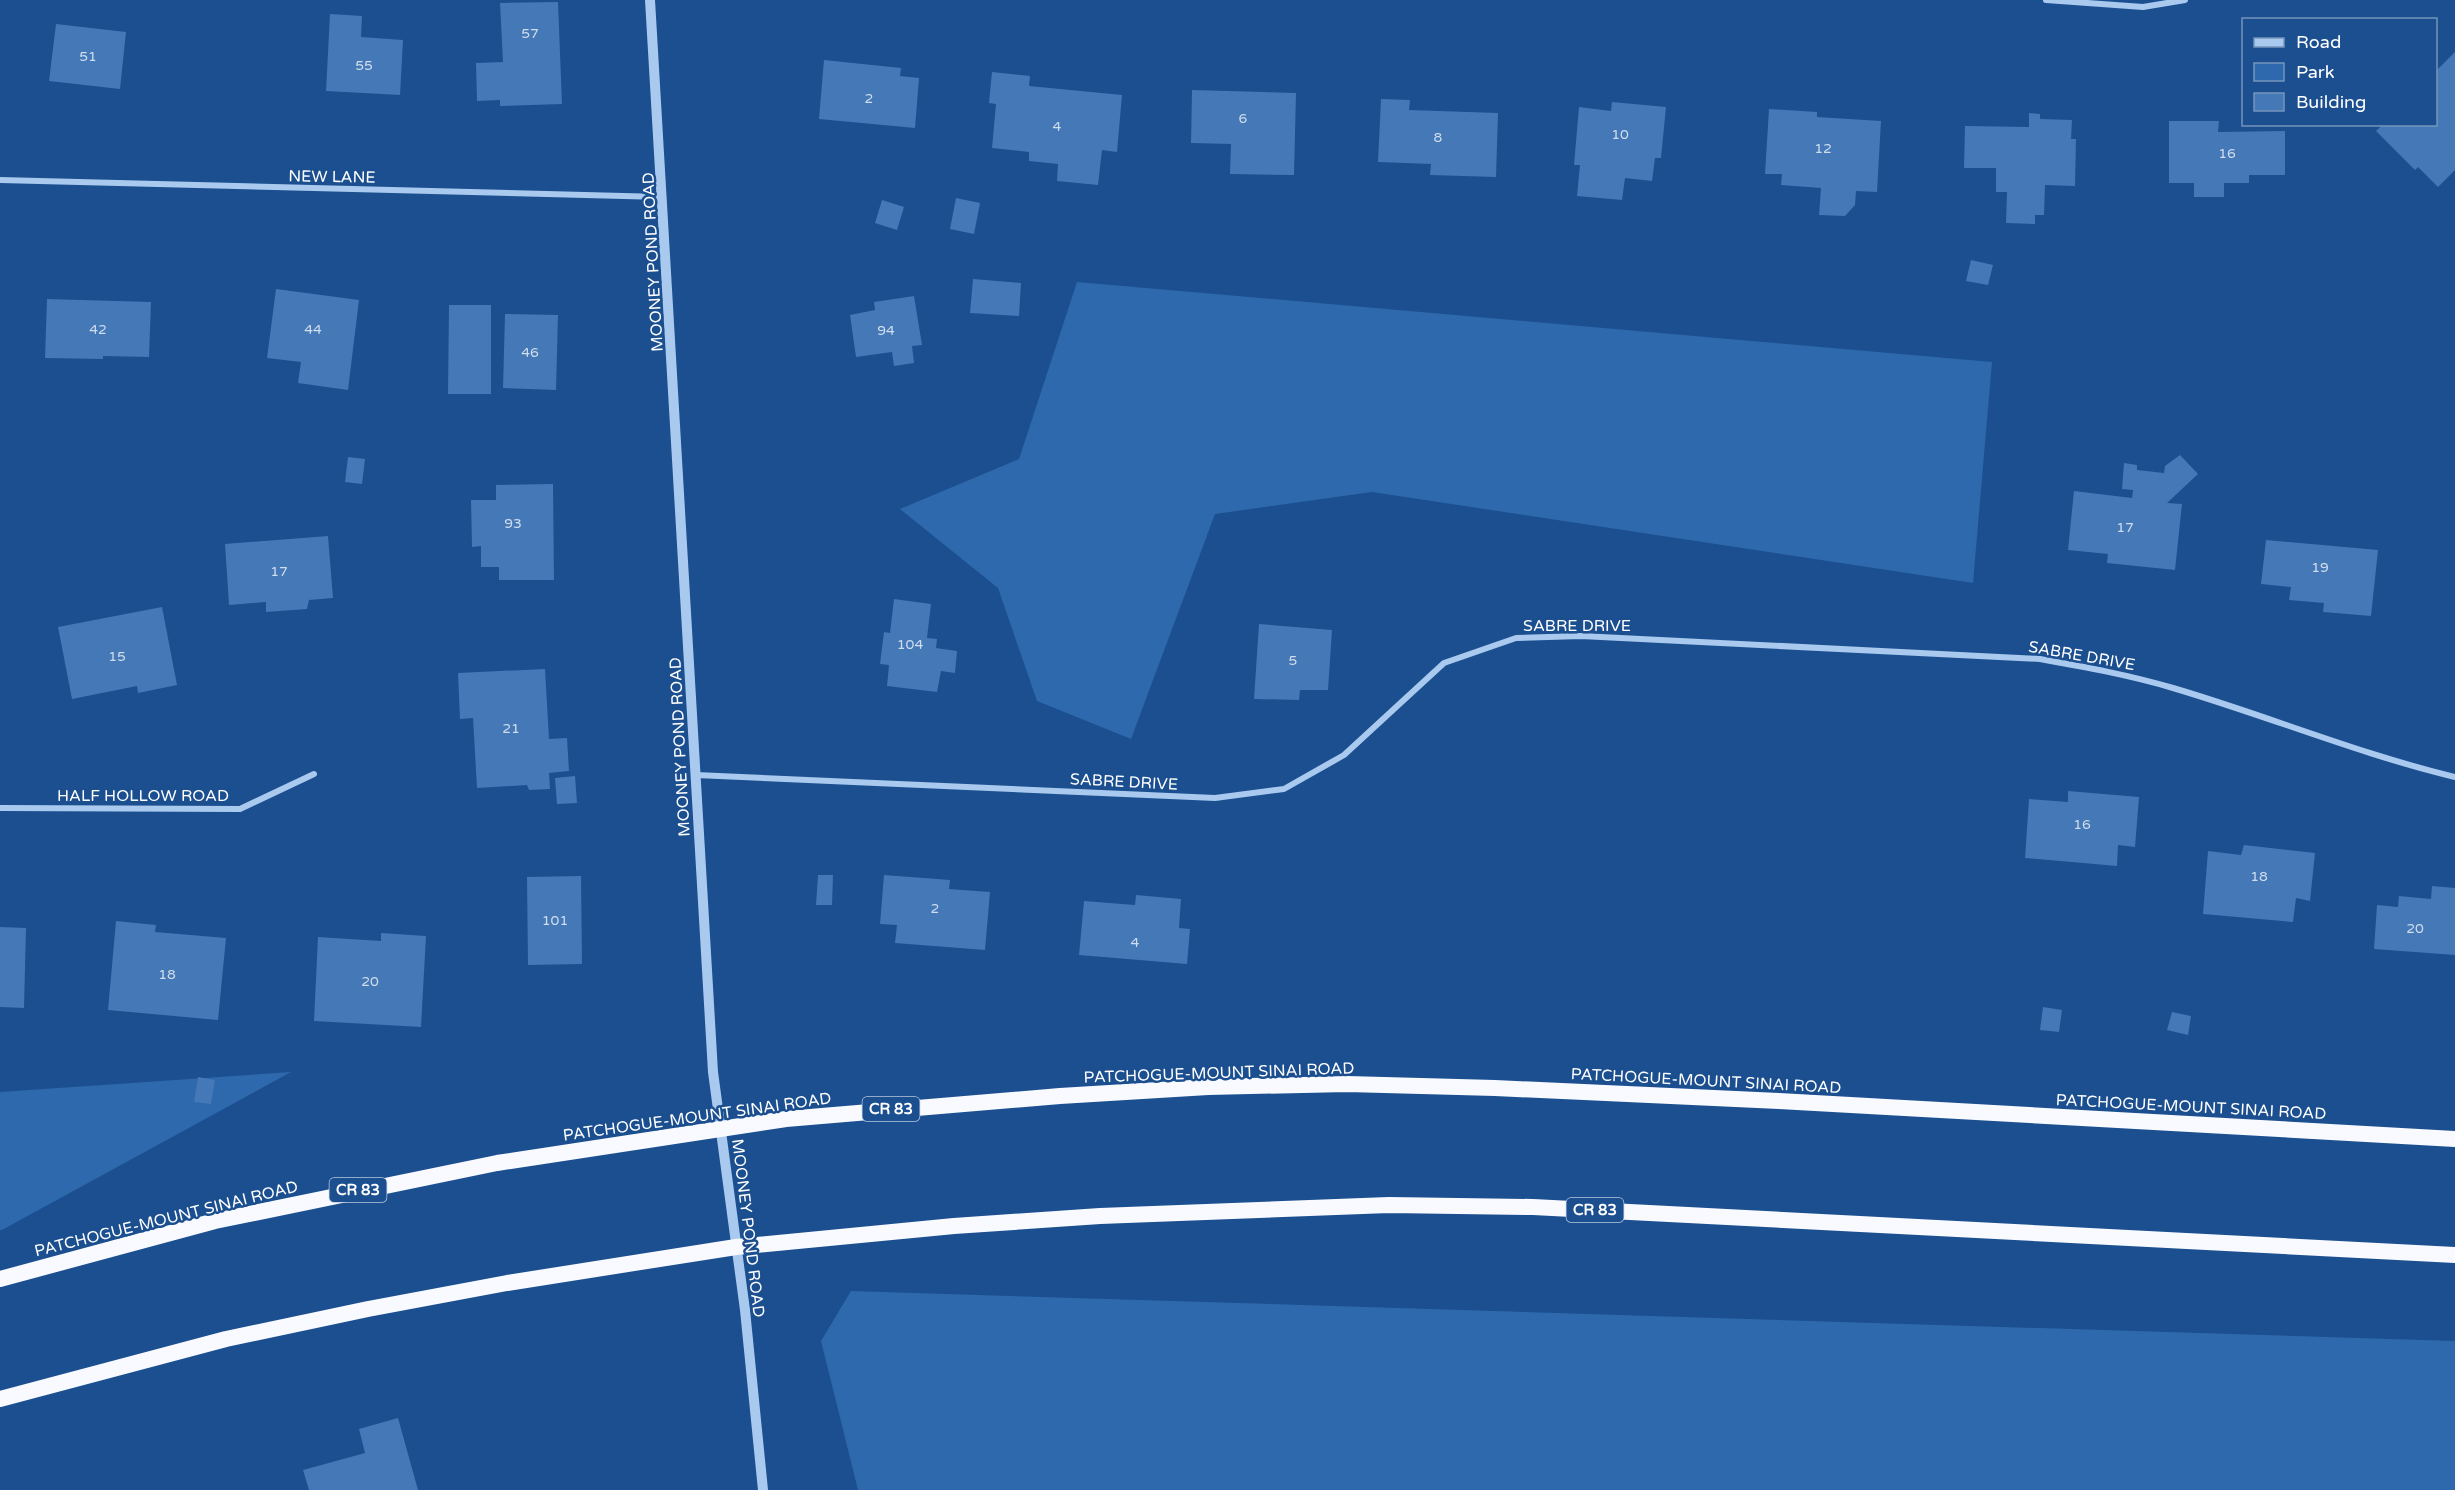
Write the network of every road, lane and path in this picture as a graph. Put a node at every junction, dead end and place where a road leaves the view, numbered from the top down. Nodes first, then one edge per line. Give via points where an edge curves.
1 (650, 0) edge
2 (2046, 0) edge
3 (2185, 0) edge
4 (0, 180) edge
5 (664, 197) junction
6 (314, 774) dead end
7 (696, 775) junction
8 (2455, 777) edge
9 (0, 808) edge
10 (722, 1127) junction
11 (2455, 1139) edge
12 (736, 1247) junction
13 (2455, 1255) edge
14 (0, 1279) edge
15 (0, 1399) edge
16 (763, 1490) edge

1 - 5 street, MOONEY POND ROAD
2 - 3 street via 2143,7
4 - 5 street, NEW LANE
5 - 7 street, MOONEY POND ROAD
6 - 9 street, HALF HOLLOW ROAD via 240,809
7 - 8 street, SABRE DRIVE via 1215,798 1284,789 1344,755 1444,663 1516,638 1581,636 2040,659 2174,688 2344,747
7 - 10 street, MOONEY POND ROAD via 713,1072
10 - 11 highway, PATCHOGUE-MOUNT SINAI ROAD / CR 83 via 1060,1095 1347,1084 1779,1101
10 - 12 street, MOONEY POND ROAD
10 - 14 highway, PATCHOGUE-MOUNT SINAI ROAD / CR 83 via 497,1163 354,1191 215,1221
12 - 13 highway, CR 83 via 1100,1216 1389,1205 1674,1213
12 - 15 highway, CR 83 via 368,1309 226,1339
12 - 16 street, MOONEY POND ROAD

